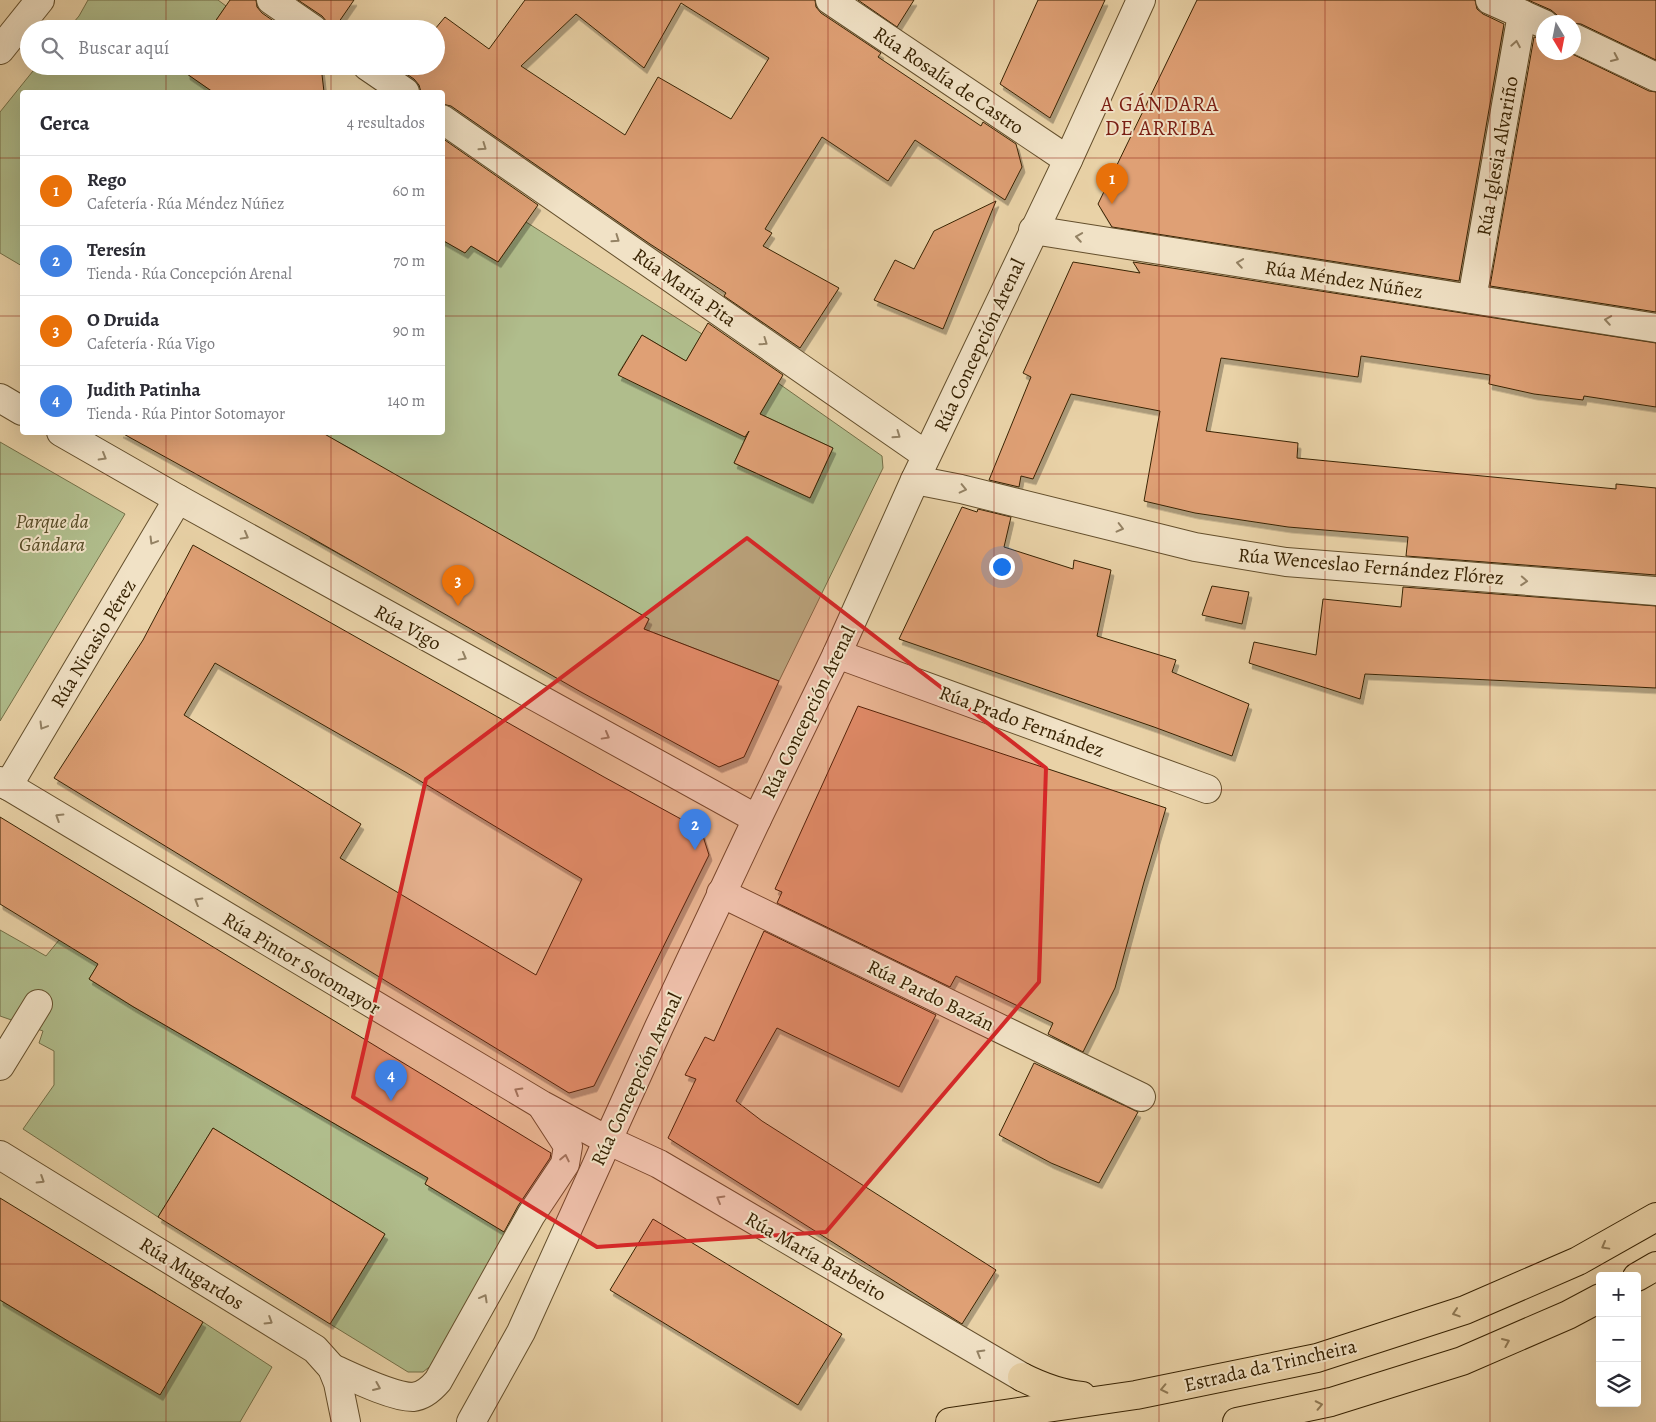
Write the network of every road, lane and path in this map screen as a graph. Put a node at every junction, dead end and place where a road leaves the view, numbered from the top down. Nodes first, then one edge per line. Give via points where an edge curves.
1 (40, 0) edge
2 (272, 0) edge
3 (830, 0) edge
4 (1141, 0) edge
5 (1490, 0) edge
6 (1533, 19) edge
7 (24, 20) edge
8 (300, 20) edge
9 (20, 24) edge
10 (1581, 41) edge
11 (0, 49) edge
12 (380, 75) edge
13 (1656, 77) edge
14 (402, 90) edge
15 (445, 121) edge
16 (1068, 160) junction
17 (1033, 230) junction
18 (1472, 299) junction
19 (1656, 328) edge
20 (0, 398) edge
21 (20, 410) edge
22 (66, 435) edge
23 (926, 455) junction
24 (915, 480) junction
25 (178, 500) junction
26 (1656, 591) edge
27 (837, 654) junction
28 (4, 784) edge
29 (1207, 789) dead end
30 (757, 819) junction
31 (722, 893) junction
32 (38, 1004) dead end
33 (0, 1066) edge
34 (1141, 1097) dead end
35 (542, 1105) junction
36 (607, 1140) junction
37 (0, 1155) edge
38 (1656, 1217) edge
39 (1656, 1266) edge
40 (1641, 1274) edge
41 (1596, 1300) edge
42 (332, 1368) junction
43 (1022, 1377) joint
44 (1136, 1395) junction
45 (346, 1422) edge
46 (471, 1422) edge
47 (950, 1422) edge
48 (1237, 1422) edge

1 - 7 street
2 - 8 street
3 - 16 street, Rúa Rosalía de Castro
4 - 16 street, Rúa Concepción Arenal
5 - 6 street
18 -> 6 street, Rúa Iglesia Alvariño
9 - 11 street
10 -> 13 street
12 - 14 street
15 -> 23 street, Rúa María Pita
16 - 17 street, Rúa Concepción Arenal
18 -> 17 street, Rúa Méndez Núñez
17 - 23 street, Rúa Concepción Arenal
19 -> 18 street, Rúa Méndez Núñez
20 - 21 street
22 -> 25 street, Rúa Vigo
23 - 24 street, Rúa Concepción Arenal
24 -> 26 street, Rúa Wenceslao Fernández Flórez via 961,488 1195,547 1286,562
24 - 27 street, Rúa Concepción Arenal
25 -> 28 street, Rúa Nicasio Pérez
25 -> 30 street, Rúa Vigo
27 - 29 street, Rúa Prado Fernández
27 - 30 street, Rúa Concepción Arenal
35 -> 28 street, Rúa Pintor Sotomayor
30 - 31 street, Rúa Concepción Arenal
31 - 34 street, Rúa Pardo Bazán
31 - 36 street, Rúa Concepción Arenal
32 - 33 street
35 - 36 street, Rúa Pintor Sotomayor
42 -> 35 street via 385,1390 413,1397 430,1390 438,1381 532,1215 565,1164 568,1146
43 -> 36 street, Rúa María Barbeito via 659,1164
36 - 46 street, Rúa Concepción Arenal via 521,1332
37 -> 42 street, Rúa Mugardos via 315,1349
38 -> 44 highway, Estrada da Trincheira via 1578,1261 1465,1310 1317,1358
39 - 40 highway
48 -> 41 highway via 1331,1402 1462,1361
42 - 45 street, Rúa Mugardos
43 - 44 highway via 1065,1394
44 - 47 highway, Estrada da Trincheira

